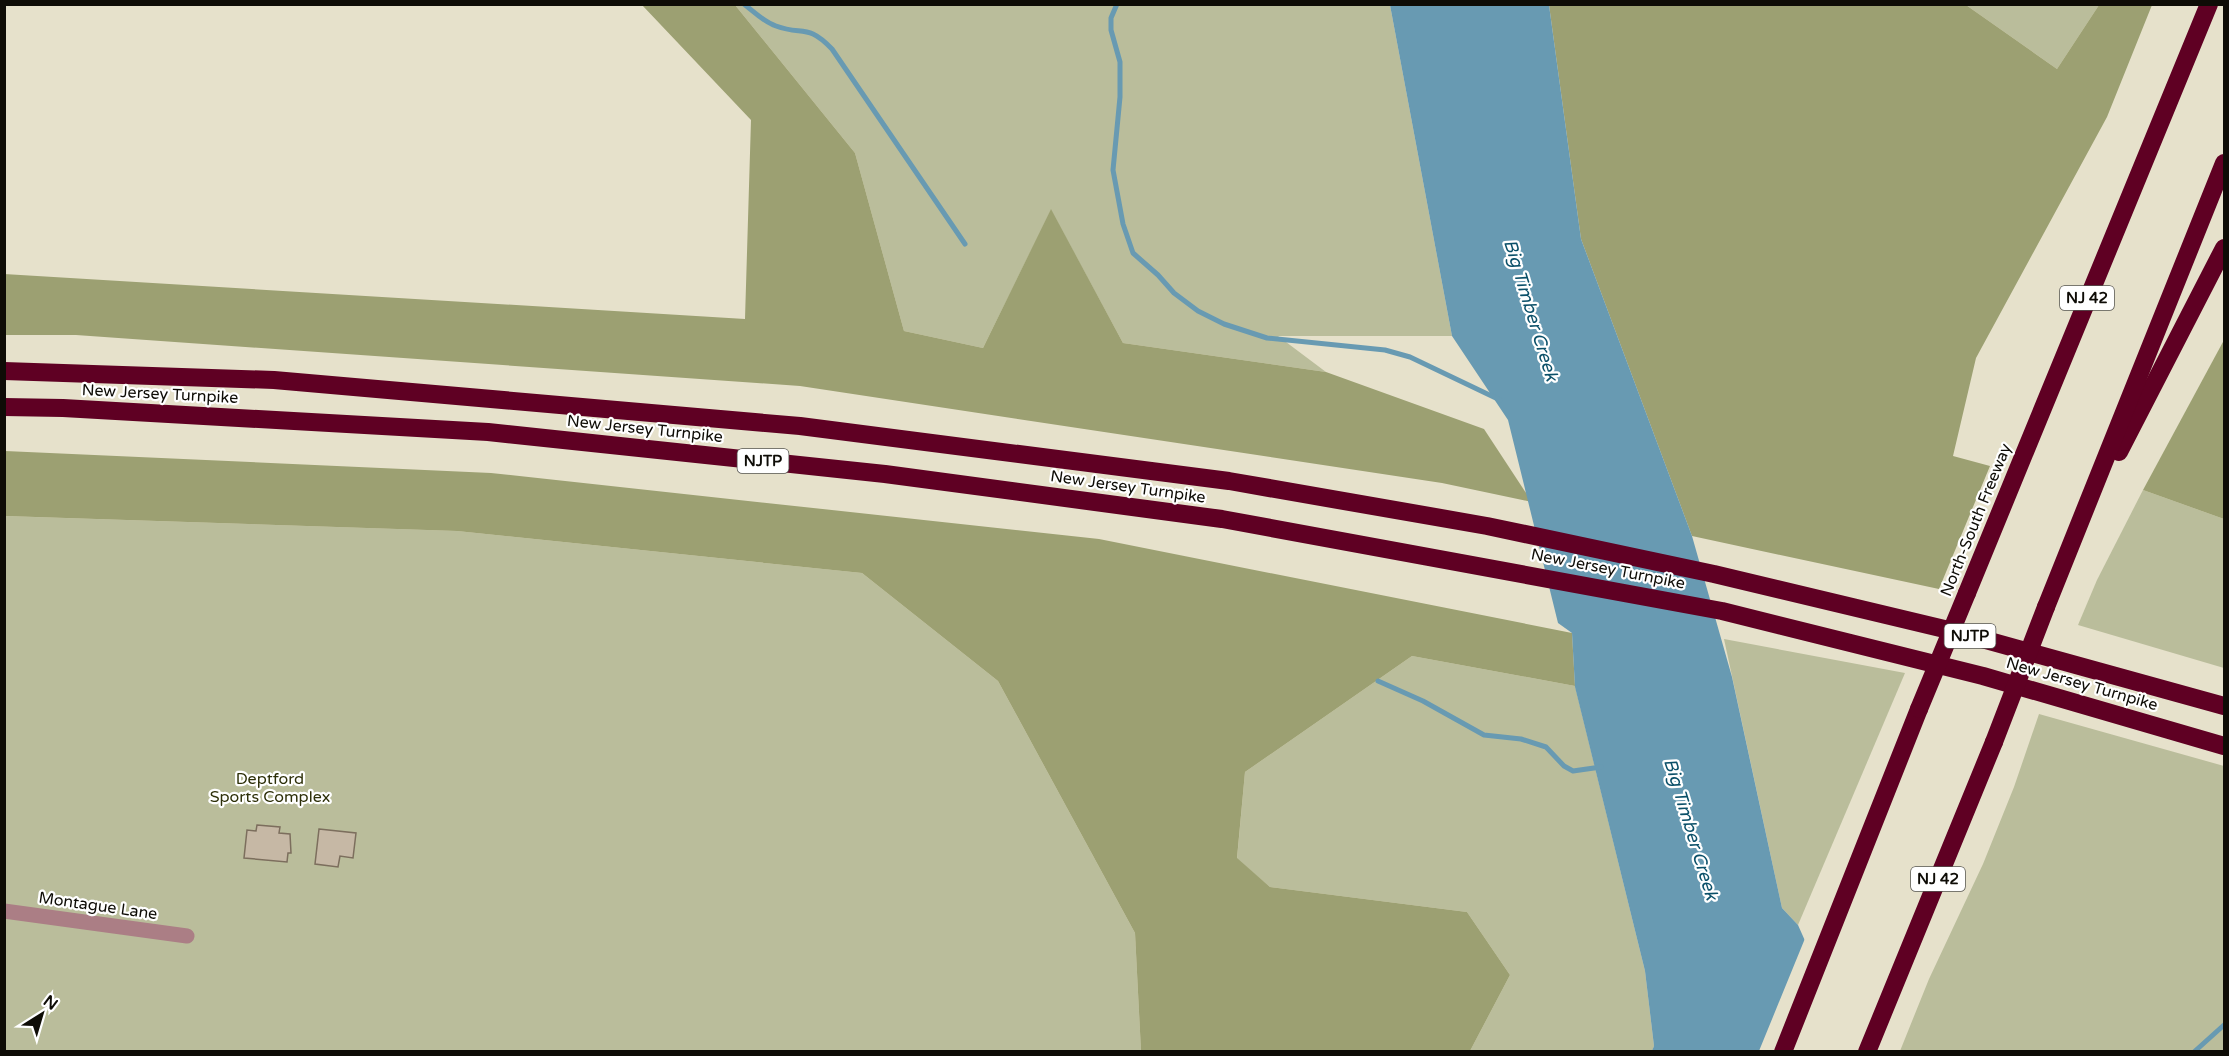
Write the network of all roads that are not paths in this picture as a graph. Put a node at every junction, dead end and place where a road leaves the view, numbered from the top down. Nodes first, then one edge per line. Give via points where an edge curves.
1 (2209, 4) edge
2 (2224, 163) edge
3 (2224, 248) edge
4 (4, 371) edge
5 (4, 407) edge
6 (2069, 549) junction
7 (2224, 706) edge
8 (2224, 746) edge
9 (4, 911) edge
10 (187, 936) dead end
11 (1783, 1052) edge
12 (1868, 1052) edge

1 - 11 highway, North-South Freeway / NJ 42, bridge via 1919,709
2 - 6 highway, NJ 42
3 - 6 highway
4 - 7 highway, New Jersey Turnpike / NJTP via 274,380 800,426 1229,481 1487,526 1714,574 1957,632
5 - 8 highway, New Jersey Turnpike / NJTP via 488,432 885,474 1222,519 1722,611 1983,676
6 - 12 highway, NJ 42, bridge
9 - 10 street, Montague Lane

